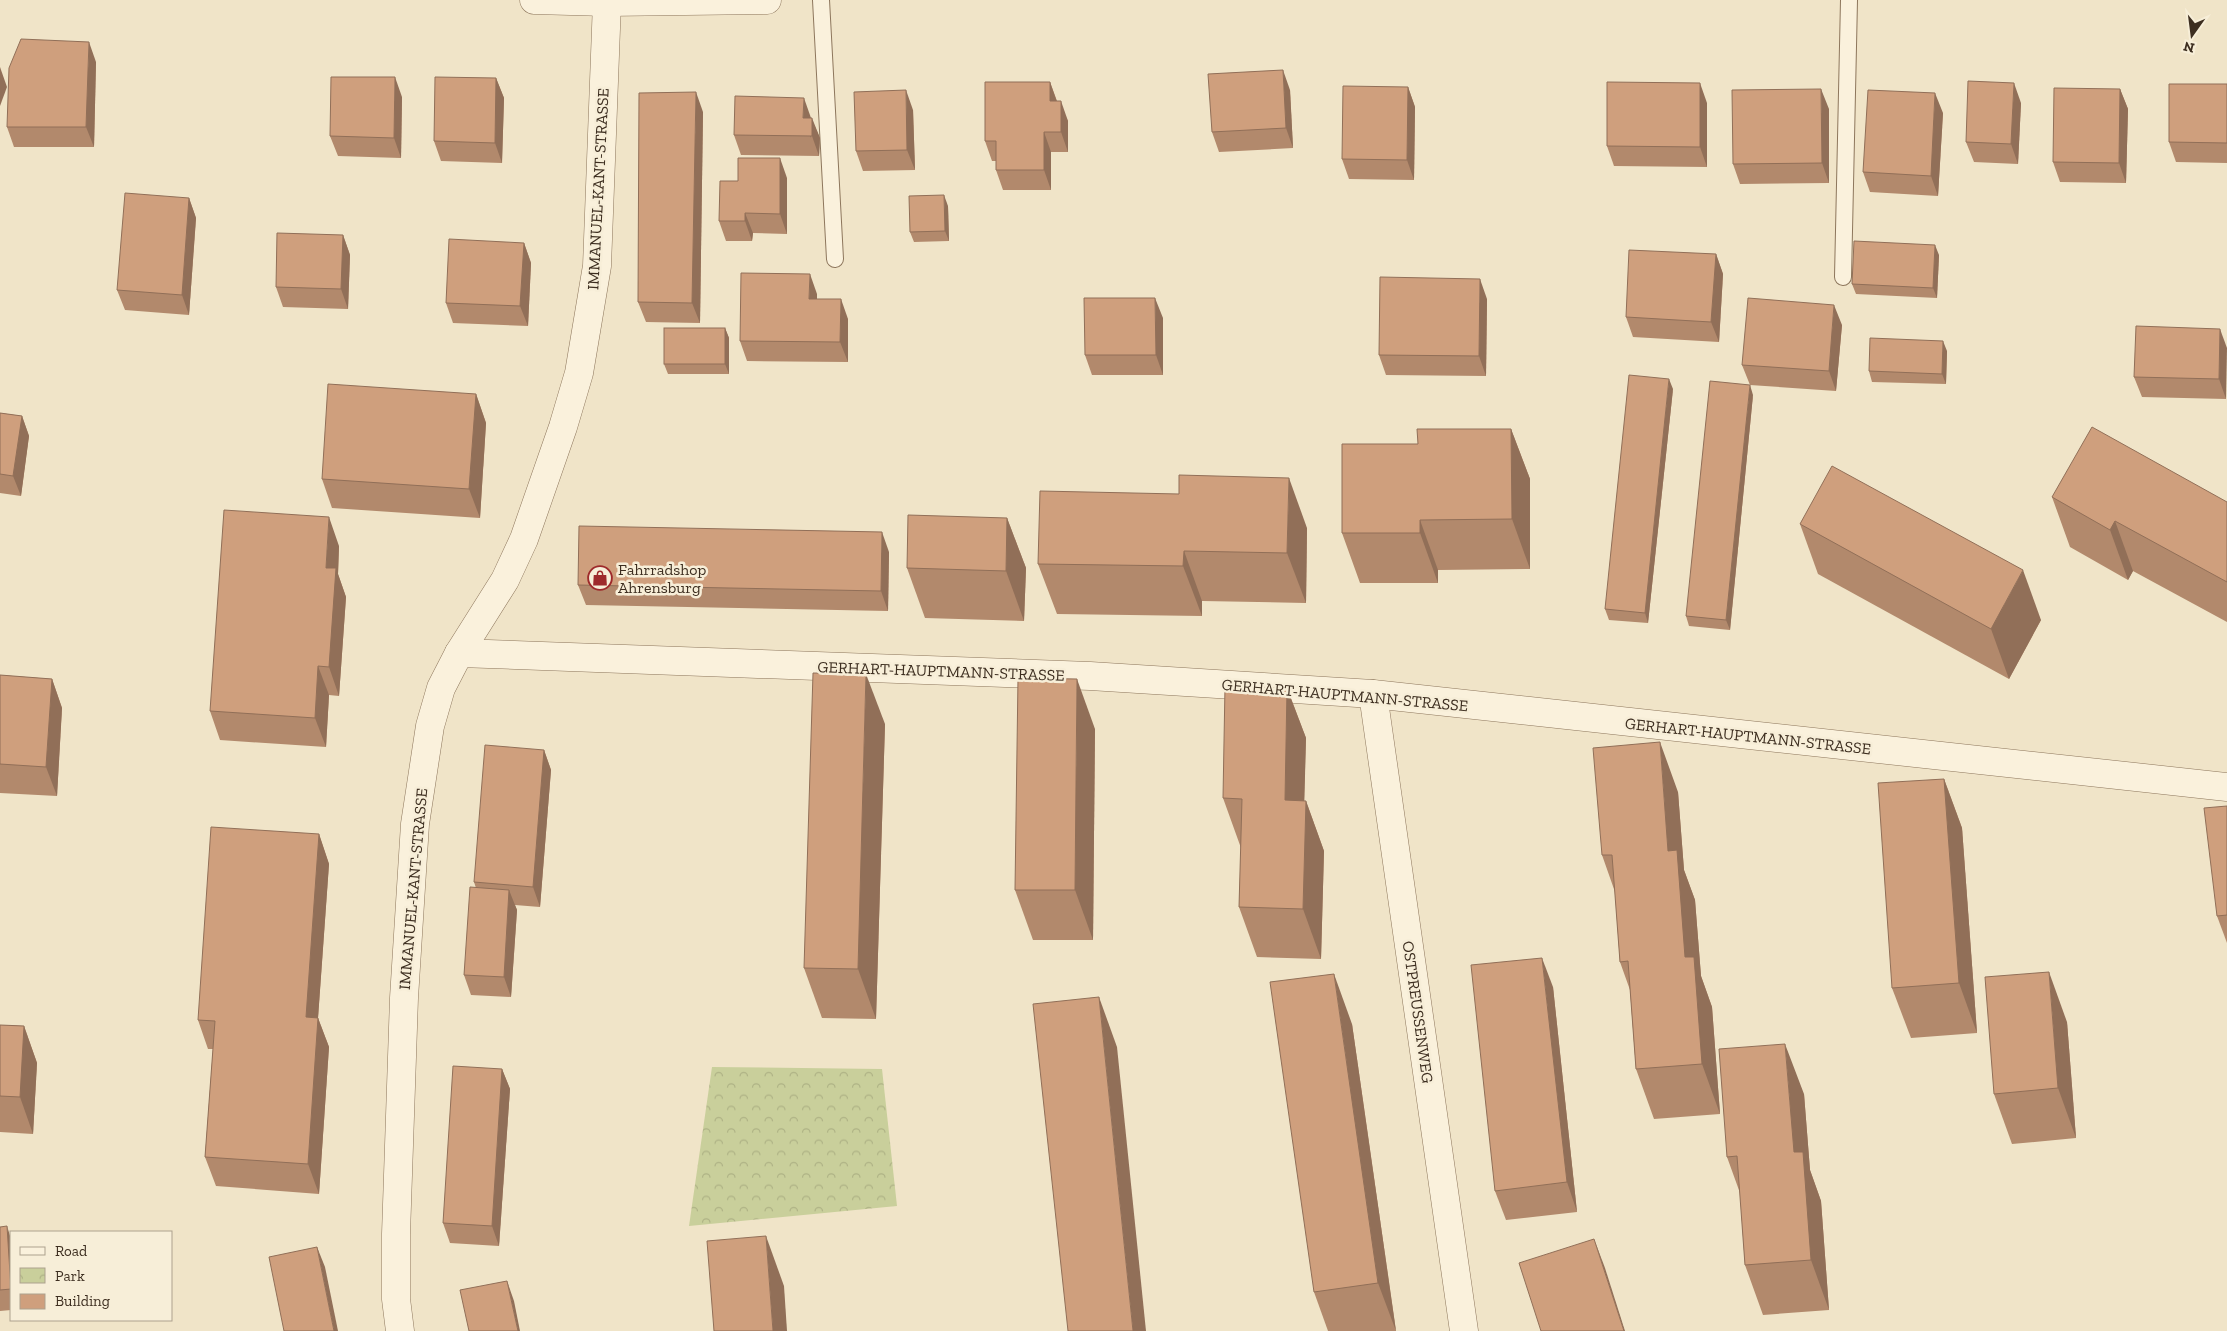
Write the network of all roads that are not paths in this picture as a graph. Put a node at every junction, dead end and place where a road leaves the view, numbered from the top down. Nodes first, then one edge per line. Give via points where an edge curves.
1 (534, 0) edge
2 (766, 0) edge
3 (820, 0) edge
4 (1849, 0) edge
5 (607, 2) junction
6 (835, 259) dead end
7 (1843, 277) dead end
8 (459, 653) junction
9 (1373, 694) junction
10 (2227, 787) edge
11 (400, 1331) edge
12 (1464, 1331) edge

1 - 5 street
2 - 5 street
3 - 6 lane
4 - 7 lane
5 - 8 street, IMMANUEL-KANT-STRASSE via 598,266 579,372 564,427 524,539 505,580
8 - 9 street, GERHART-HAUPTMANN-STRASSE via 1090,676
8 - 11 street, IMMANUEL-KANT-STRASSE via 441,688 430,726 415,824 404,998 396,1234 396,1299
9 - 10 street, GERHART-HAUPTMANN-STRASSE
9 - 12 street, OSTPREUSSENWEG

